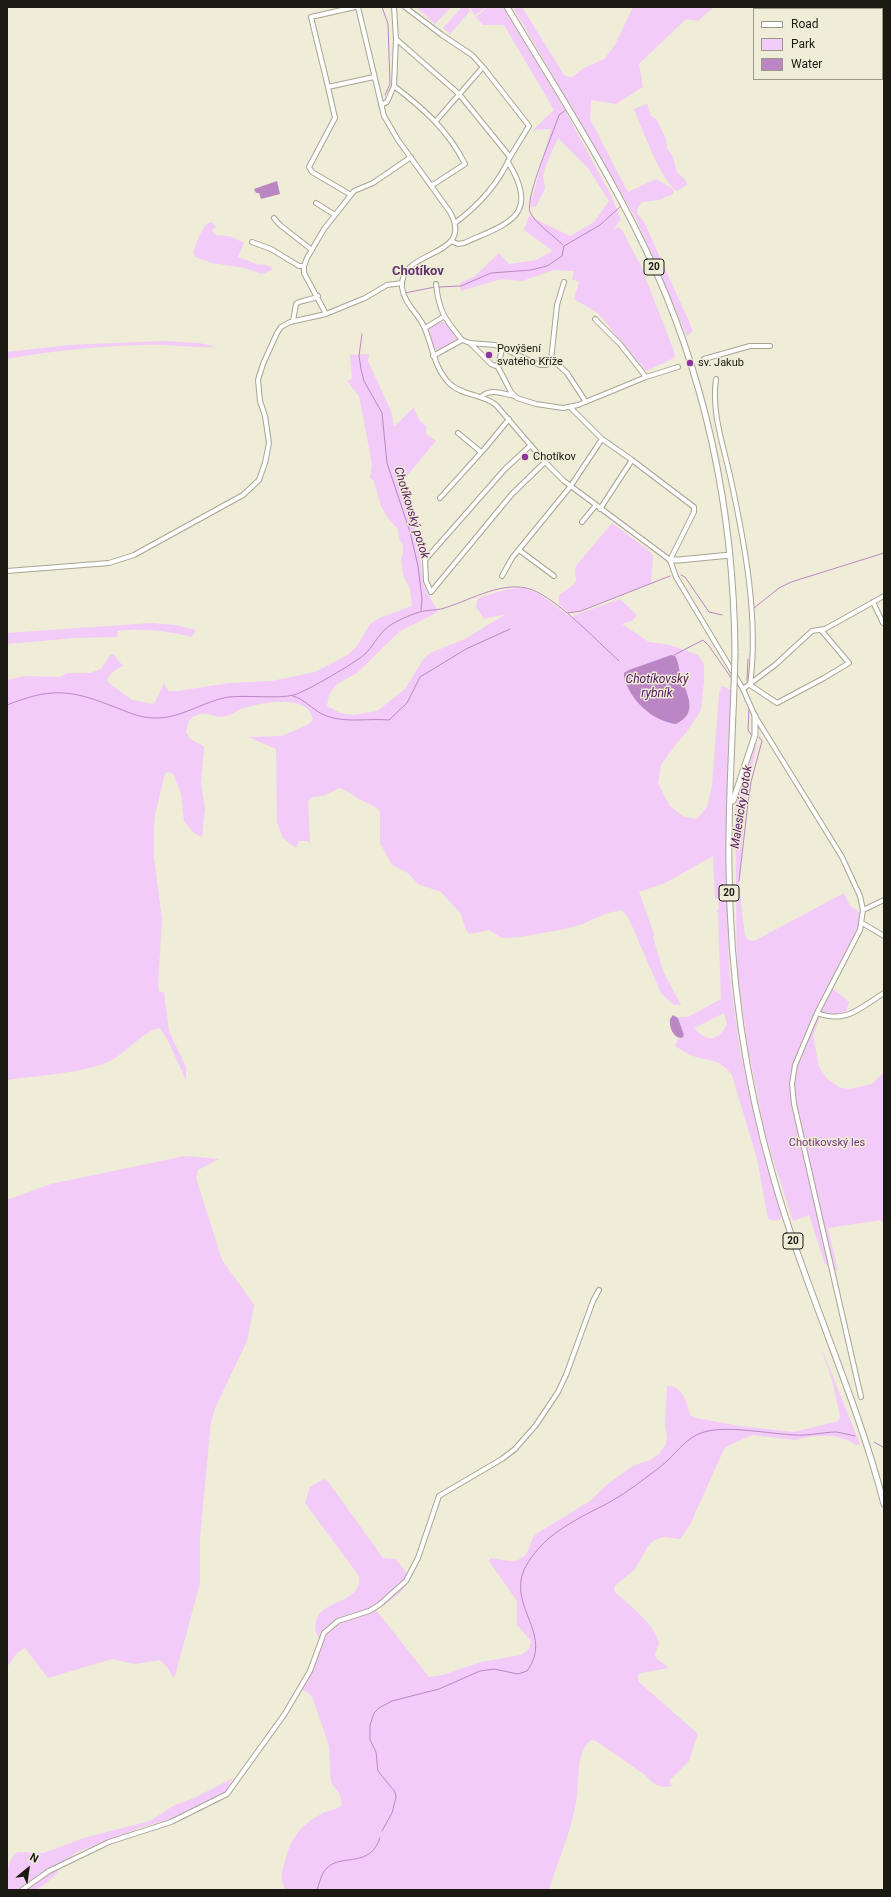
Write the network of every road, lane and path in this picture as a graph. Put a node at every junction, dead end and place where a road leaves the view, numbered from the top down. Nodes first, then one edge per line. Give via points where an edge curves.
1 (355, 7) edge
2 (358, 7) edge
3 (394, 7) edge
4 (405, 7) edge
5 (507, 7) edge
6 (396, 39) junction
7 (483, 68) junction
8 (374, 77) junction
9 (394, 86) junction
10 (328, 87) junction
11 (460, 94) junction
12 (381, 105) junction
13 (436, 121) junction
14 (410, 157) junction
15 (510, 157) junction
16 (508, 162) junction
17 (431, 186) junction
18 (351, 195) junction
19 (316, 203) dead end
20 (335, 215) junction
21 (274, 218) dead end
22 (455, 223) junction
23 (451, 241) junction
24 (252, 242) dead end
25 (312, 250) junction
26 (304, 266) junction
27 (564, 282) dead end
28 (402, 283) junction
29 (436, 286) dead end
30 (318, 296) junction
31 (326, 314) junction
32 (443, 317) junction
33 (595, 319) dead end
34 (293, 321) junction
35 (425, 328) junction
36 (462, 340) junction
37 (470, 343) junction
38 (770, 346) dead end
39 (502, 349) junction
40 (433, 356) junction
41 (704, 359) dead end
42 (551, 360) junction
43 (498, 367) junction
44 (678, 367) dead end
45 (646, 377) junction
46 (716, 379) dead end
47 (482, 396) junction
48 (514, 396) junction
49 (586, 402) junction
50 (571, 408) junction
51 (508, 419) junction
52 (458, 433) dead end
53 (602, 439) junction
54 (531, 445) junction
55 (481, 452) junction
56 (632, 460) junction
57 (544, 462) junction
58 (570, 487) junction
59 (440, 498) dead end
60 (596, 505) junction
61 (600, 509) junction
62 (582, 522) dead end
63 (519, 550) junction
64 (730, 555) junction
65 (670, 560) junction
66 (7, 571) edge
67 (502, 576) dead end
68 (554, 576) dead end
69 (884, 596) edge
70 (874, 602) junction
71 (883, 623) edge
72 (821, 630) junction
73 (750, 685) junction
74 (743, 689) junction
75 (755, 716) junction
76 (730, 816) junction
77 (884, 900) edge
78 (863, 910) junction
79 (862, 923) junction
80 (884, 936) edge
81 (884, 993) edge
82 (817, 1013) junction
83 (599, 1290) dead end
84 (861, 1397) dead end
85 (884, 1504) edge
86 (22, 1890) edge

1 - 10 street via 311,17
2 - 8 street
3 - 6 street
4 - 7 street via 472,55
5 - 64 main road, 20 via 615,189 646,249 672,311 694,373 709,428
6 - 9 street
6 - 11 street
7 - 11 street
7 - 15 street via 529,126
8 - 10 street
8 - 12 street
9 - 12 street via 388,102
9 - 13 street
10 - 18 street via 335,118 309,168
11 - 13 street
11 - 15 street
12 - 14 street via 388,126
13 - 17 street via 450,137 465,164
14 - 17 street
14 - 18 street
15 - 16 street
16 - 22 street via 484,198
16 - 23 street via 522,197 518,214 501,227 464,243
17 - 22 street
18 - 20 street
19 - 20 street
20 - 25 street
21 - 25 street
22 - 23 street via 456,231
23 - 28 street via 408,267
24 - 26 street via 271,249 299,266
25 - 26 street
26 - 30 street via 304,273
27 - 42 street via 558,305
28 - 31 street via 387,285 365,298
28 - 35 street via 409,307
29 - 32 street
30 - 31 street
30 - 34 street via 296,304
31 - 34 street
32 - 35 street
32 - 36 street
33 - 45 street via 620,344
34 - 66 street via 281,327 277,333 260,373 258,386 269,443 259,480 244,495 134,555 109,563
35 - 40 street
36 - 37 street
36 - 40 street
37 - 39 street via 487,344
37 - 43 street via 491,364
38 - 41 street via 750,346
39 - 42 street via 540,365 546,365
39 - 43 street
40 - 47 street via 450,384 462,391
42 - 49 street via 567,373
43 - 48 street
44 - 45 street
45 - 49 street
46 - 73 street via 716,421 739,522 752,617
47 - 48 street via 487,392
47 - 51 street via 496,405
48 - 50 street via 536,404
49 - 50 street
50 - 53 street
51 - 54 street
51 - 55 street
52 - 55 street
53 - 56 street
53 - 58 street
54 - 57 street
54 - 57 street via 505,469 425,560 426,581 430,592 512,494
55 - 59 street
56 - 61 street
56 - 65 street via 694,509
57 - 58 street
58 - 60 street
58 - 63 street
60 - 61 street
60 - 62 street
61 - 65 street
63 - 67 street
63 - 68 street
64 - 65 main road
64 - 76 main road, 20, bridge via 735,653
65 - 74 street via 676,577
69 - 70 street
70 - 71 street
70 - 72 street
72 - 73 street via 812,631
72 - 73 street via 849,662 777,703
73 - 74 street
74 - 75 street
75 - 76 main road via 755,735 737,783
75 - 78 street via 842,857 855,883
76 - 85 main road, 20 via 729,897 734,970 744,1050 754,1102 786,1219 854,1406
77 - 78 street
78 - 79 street
79 - 80 street
79 - 82 street
81 - 82 street via 844,1017 828,1017
82 - 84 street via 795,1065 792,1092
83 - 86 street via 566,1375 536,1425 515,1449 502,1459 439,1496 418,1558 406,1581 379,1605 338,1621 324,1633 310,1671 284,1715 227,1794 171,1822 109,1842 49,1871

